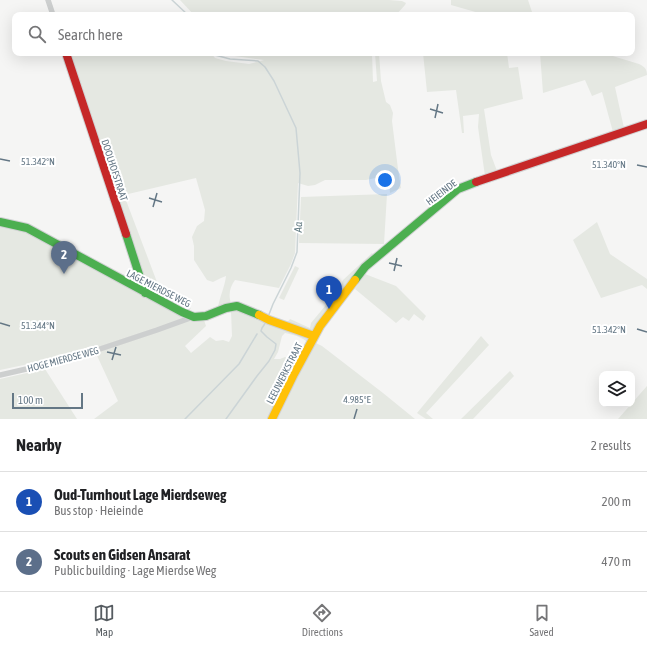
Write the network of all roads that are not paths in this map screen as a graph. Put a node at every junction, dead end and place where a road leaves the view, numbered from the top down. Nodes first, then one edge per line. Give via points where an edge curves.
1 (48, 0) edge
2 (52, 12) edge
3 (67, 56) edge
4 (647, 124) edge
5 (0, 222) edge
6 (145, 293) junction
7 (194, 316) junction
8 (314, 336) junction
9 (0, 375) edge
10 (272, 419) edge

1 - 2 street
3 - 6 street, DOOLHOFSTRAAT
4 - 8 street, HEIEINDE via 458,190 365,267
5 - 6 street, LAGE MIERDSE WEG via 27,228
6 - 7 street, LAGE MIERDSE WEG
7 - 8 street, LAGE MIERDSE WEG via 206,316 237,306
7 - 9 street, HOGE MIERDSE WEG via 70,359
8 - 10 street, LEEUWERKSTRAAT

